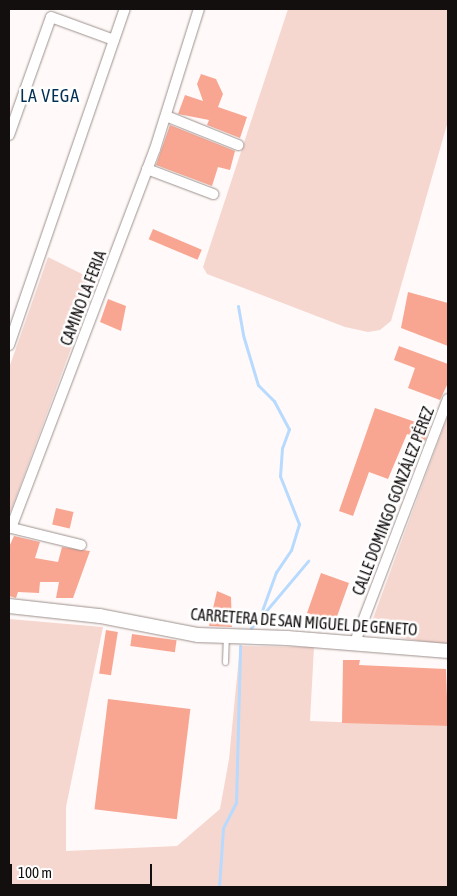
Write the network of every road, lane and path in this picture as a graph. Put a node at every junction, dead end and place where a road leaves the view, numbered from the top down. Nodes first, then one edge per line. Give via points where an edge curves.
1 (124, 9) edge
2 (199, 9) edge
3 (114, 40) junction
4 (166, 116) junction
5 (9, 135) edge
6 (238, 144) dead end
7 (147, 169) junction
8 (213, 194) dead end
9 (9, 345) edge
10 (448, 399) edge
11 (81, 545) dead end
12 (9, 606) edge
13 (226, 637) junction
14 (355, 642) junction
15 (448, 651) edge
16 (225, 662) dead end

1 - 3 street
2 - 4 street, CAMINO LA FERIA
3 - 5 street via 51,17
3 - 9 street
4 - 6 street
4 - 7 street, CAMINO LA FERIA
7 - 8 street
7 - 11 street, CAMINO LA FERIA via 12,528
10 - 14 street, CALLE DOMINGO GONZÁLEZ PÉREZ
12 - 13 main road, CARRETERA DE SAN MIGUEL DE GENETO via 100,616 198,635
13 - 14 main road, CARRETERA DE SAN MIGUEL DE GENETO
13 - 16 lane
14 - 15 main road, CARRETERA DE SAN MIGUEL DE GENETO

